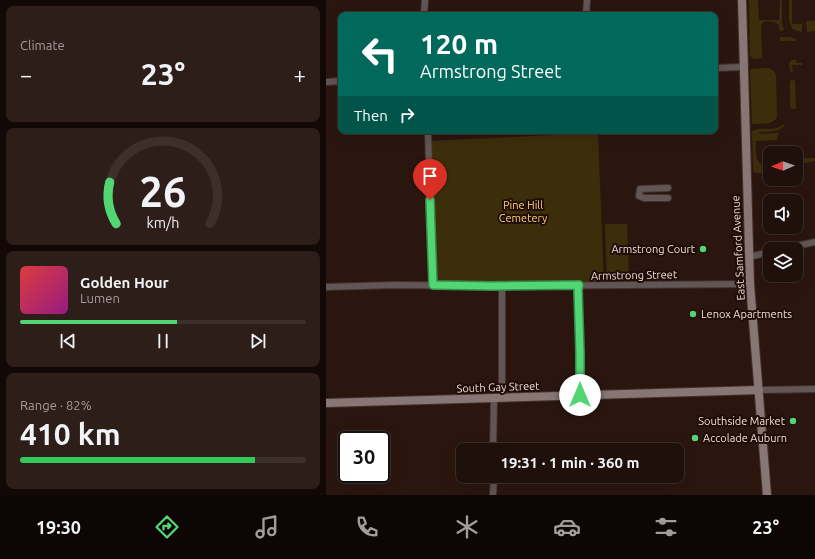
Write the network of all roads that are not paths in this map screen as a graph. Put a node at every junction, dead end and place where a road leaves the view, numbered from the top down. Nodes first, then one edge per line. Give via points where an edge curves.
1 (425, 0) edge
2 (587, 0) edge
3 (742, 0) edge
4 (424, 12) edge
5 (586, 12) edge
6 (743, 67) junction
7 (718, 68) edge
8 (338, 81) edge
9 (326, 82) edge
10 (428, 134) edge
11 (668, 188) dead end
12 (668, 198) dead end
13 (815, 242) edge
14 (803, 245) edge
15 (763, 254) edge
16 (749, 257) junction
17 (750, 284) junction
18 (433, 285) junction
19 (579, 285) junction
20 (502, 286) junction
21 (326, 287) edge
22 (815, 389) edge
23 (759, 390) junction
24 (580, 395) junction
25 (498, 398) junction
26 (326, 403) edge
27 (495, 443) edge
28 (494, 483) edge
29 (493, 495) edge
30 (767, 495) edge

1 - 4 street
2 - 5 street
3 - 6 street, East Samford Avenue
6 - 7 street
6 - 16 street, East Samford Avenue
8 - 9 street
10 - 18 street
11 - 12 street via 640,189 639,193 644,198
13 - 14 street
15 - 16 street
16 - 17 street, East Samford Avenue
17 - 19 street, Armstrong Street
17 - 23 street, East Samford Avenue
18 - 20 street, Armstrong Street
18 - 21 street, Armstrong Street
19 - 20 street, Armstrong Street
19 - 24 street
20 - 25 street
22 - 23 street, South Gay Street
23 - 24 street, South Gay Street
23 - 30 street, East Samford Avenue
24 - 25 street, South Gay Street
25 - 26 street, South Gay Street
25 - 27 street
28 - 29 street

